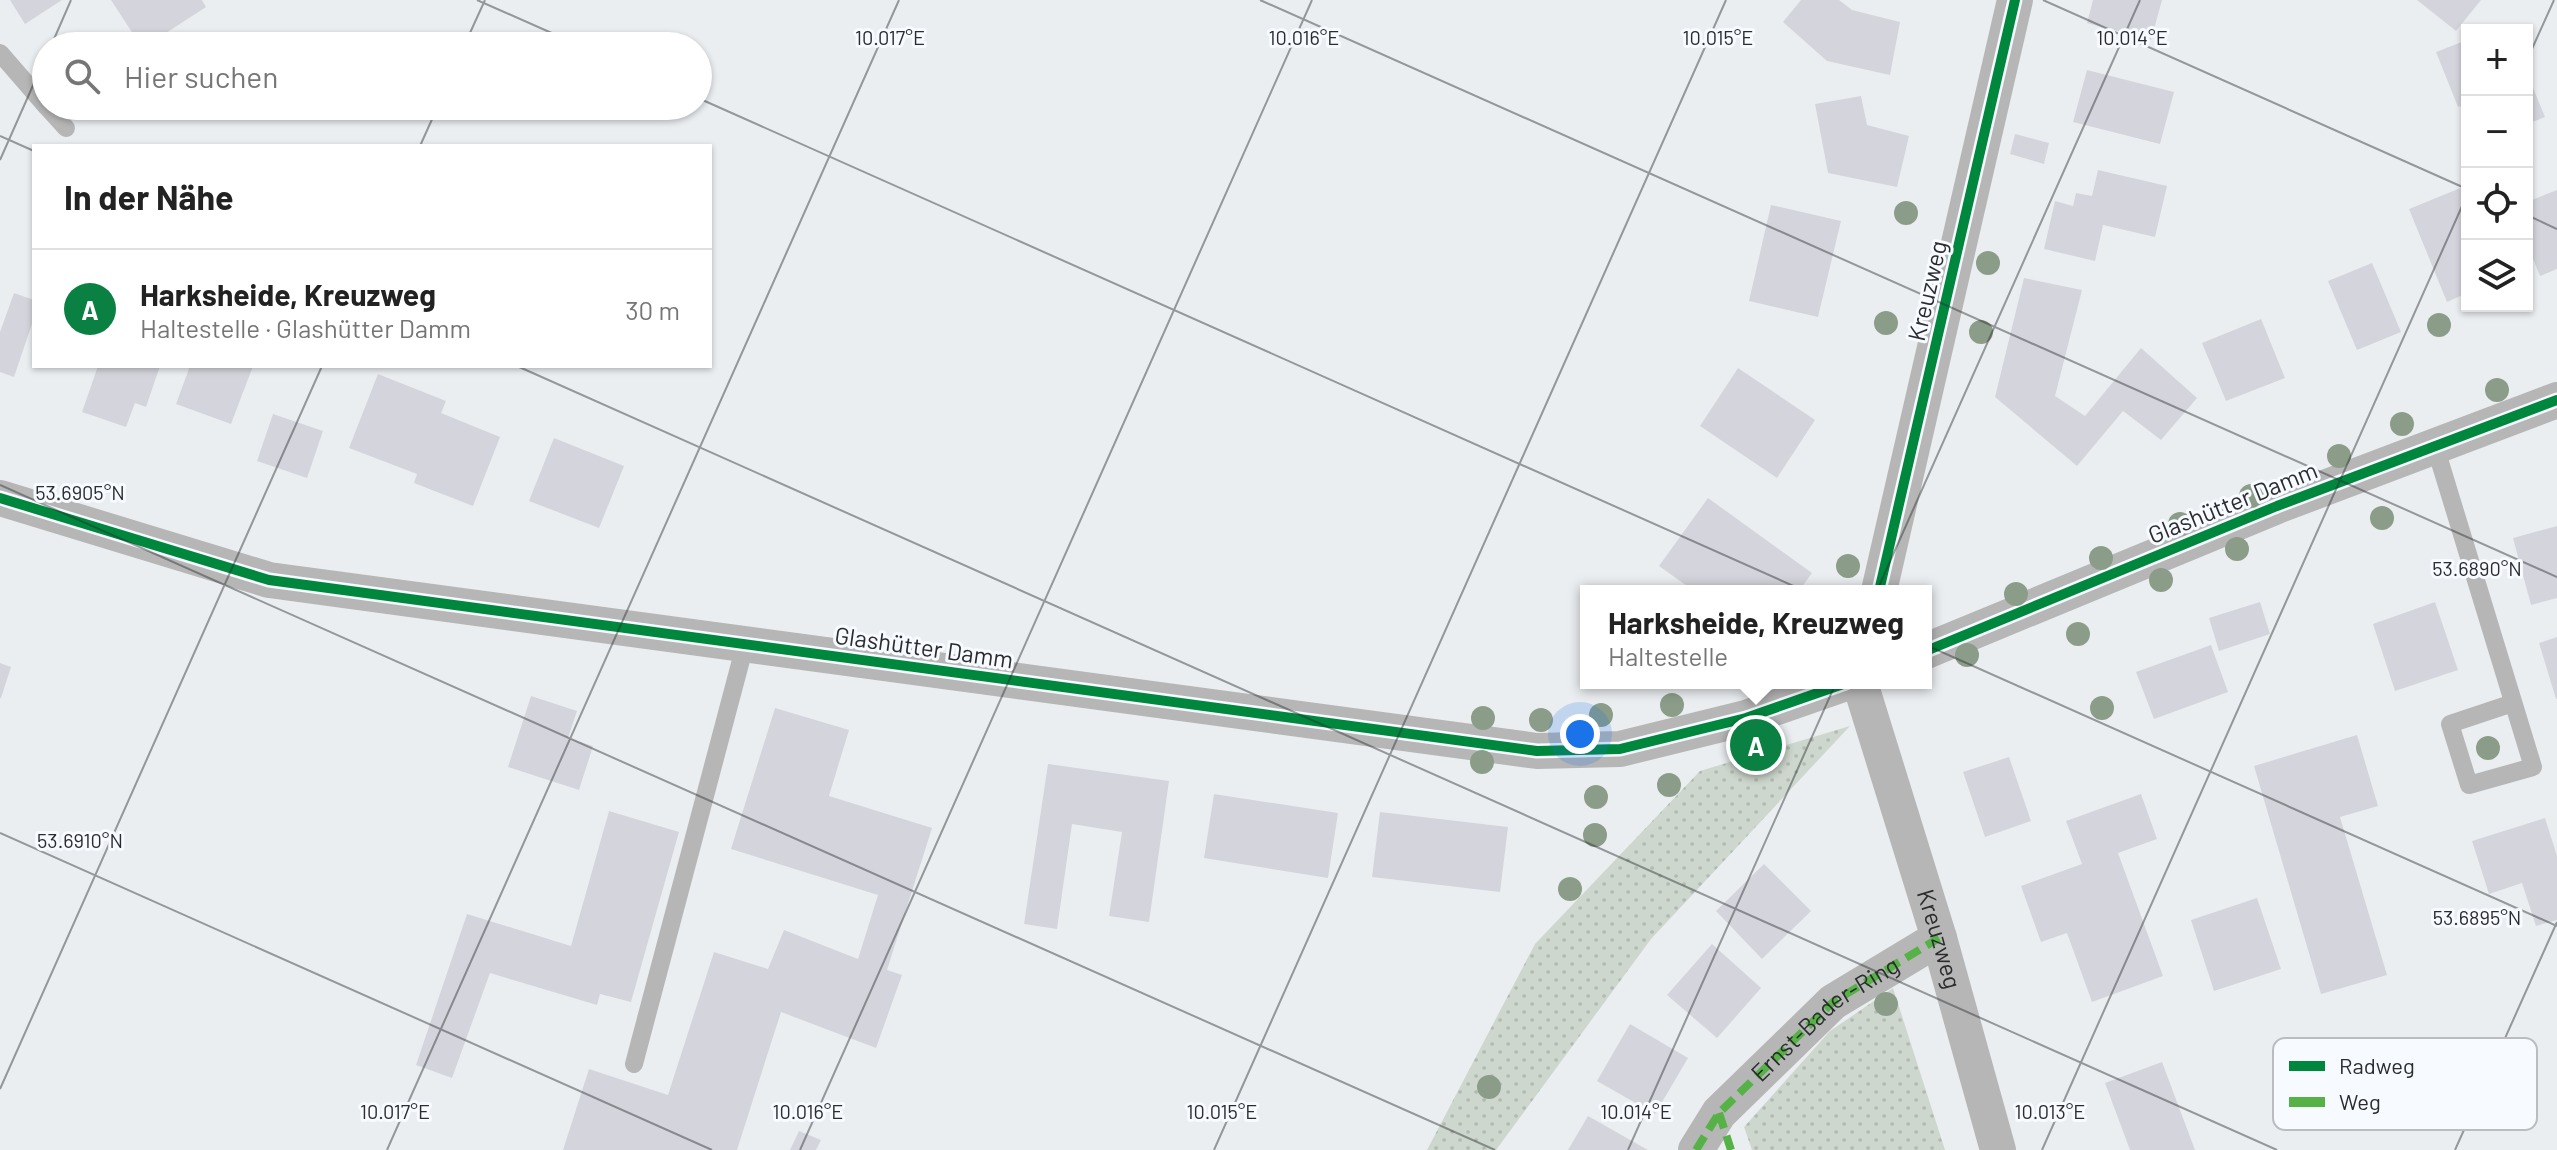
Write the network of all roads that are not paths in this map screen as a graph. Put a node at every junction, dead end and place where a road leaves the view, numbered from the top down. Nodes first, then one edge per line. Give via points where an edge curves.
1 (2015, 0) edge
2 (0, 53) edge
3 (32, 90) edge
4 (59, 120) edge
5 (66, 128) dead end
6 (2557, 400) edge
7 (2435, 446) junction
8 (0, 498) edge
9 (1880, 585) edge
10 (745, 645) junction
11 (1932, 649) edge
12 (1829, 689) edge
13 (1862, 689) edge
14 (2513, 703) junction
15 (1939, 938) junction
16 (634, 1064) dead end
17 (1719, 1113) junction
18 (1696, 1150) edge
19 (1731, 1150) edge
20 (1998, 1150) edge

1 - 9 street, Kreuzweg
2 - 3 lane
4 - 5 lane
6 - 7 street, Glashütter Damm
7 - 11 street, Glashütter Damm
7 - 14 lane
8 - 10 street, Glashütter Damm via 269,580
10 - 12 street, Glashütter Damm via 1537,751 1620,749 1746,718
10 - 16 lane
13 - 15 street, Kreuzweg
14 - 14 lane via 2533,767 2469,785 2450,724
15 - 17 street, Ernst-Bader-Ring via 1833,1002
15 - 20 street, Kreuzweg
17 - 18 street, Ernst-Bader-Ring
17 - 19 street

